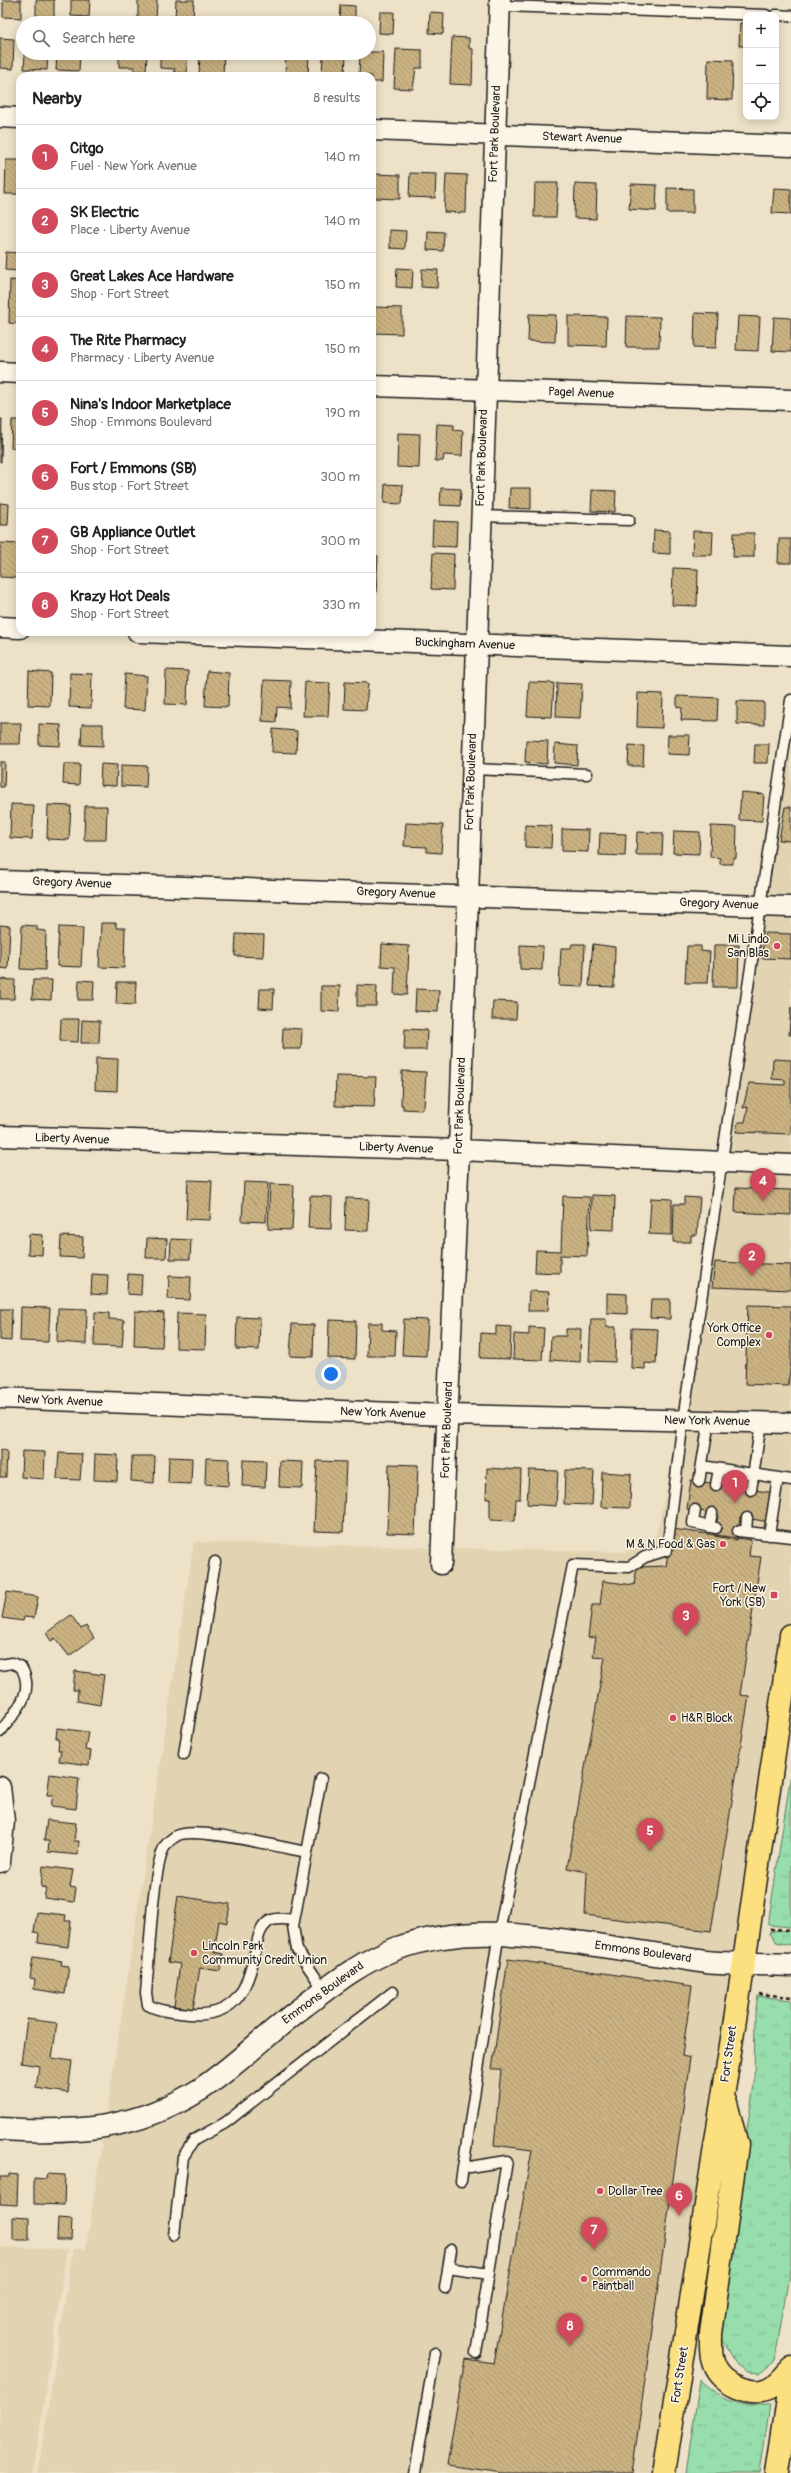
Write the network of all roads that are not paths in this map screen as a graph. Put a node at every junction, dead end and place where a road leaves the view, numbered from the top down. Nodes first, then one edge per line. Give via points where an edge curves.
1 (500, 3) edge
2 (743, 14) edge
3 (779, 15) edge
4 (791, 16) edge
5 (0, 117) edge
6 (16, 118) edge
7 (376, 130) edge
8 (495, 135) junction
9 (791, 146) edge
10 (0, 372) edge
11 (16, 373) edge
12 (376, 386) edge
13 (485, 390) junction
14 (791, 400) edge
15 (480, 516) junction
16 (629, 520) dead end
17 (0, 627) edge
18 (16, 628) edge
19 (250, 636) edge
20 (475, 644) junction
21 (791, 656) edge
22 (791, 700) edge
23 (472, 769) junction
24 (587, 774) dead end
25 (0, 881) edge
26 (468, 895) junction
27 (759, 906) junction
28 (791, 907) edge
29 (0, 1136) edge
30 (459, 1150) junction
31 (722, 1161) junction
32 (791, 1165) edge
33 (0, 1398) edge
34 (448, 1415) junction
35 (683, 1420) junction
36 (709, 1421) junction
37 (761, 1422) junction
38 (791, 1423) edge
39 (702, 1466) junction
40 (719, 1469) junction
41 (754, 1474) junction
42 (778, 1478) junction
43 (791, 1480) edge
44 (699, 1482) dead end
45 (716, 1485) dead end
46 (751, 1490) dead end
47 (695, 1510) dead end
48 (712, 1513) dead end
49 (747, 1518) dead end
50 (769, 1534) junction
51 (791, 1537) edge
52 (215, 1562) dead end
53 (441, 1564) dead end
54 (791, 1635) edge
55 (0, 1665) edge
56 (0, 1732) edge
57 (184, 1754) dead end
58 (321, 1779) dead end
59 (0, 1787) edge
60 (307, 1852) junction
61 (0, 1862) edge
62 (294, 1920) junction
63 (499, 1932) junction
64 (744, 1962) junction
65 (791, 1965) edge
66 (324, 1990) junction
67 (392, 1992) dead end
68 (724, 2094) junction
69 (0, 2129) edge
70 (463, 2168) junction
71 (461, 2181) dead end
72 (174, 2235) dead end
73 (450, 2250) dead end
74 (448, 2268) junction
75 (489, 2274) junction
76 (445, 2288) dead end
77 (435, 2353) dead end
78 (476, 2353) dead end
79 (791, 2368) edge
80 (791, 2378) edge
81 (415, 2473) edge
82 (664, 2473) edge
83 (777, 2473) edge

1 - 2 lane
1 - 8 street, Fort Park Boulevard
3 - 4 lane
5 - 6 street
7 - 8 street, Stewart Avenue
8 - 9 street, Stewart Avenue
8 - 13 street, Fort Park Boulevard
10 - 11 street
12 - 13 street, Pagel Avenue
13 - 14 street, Pagel Avenue
13 - 15 street, Fort Park Boulevard
15 - 16 lane
15 - 20 street, Fort Park Boulevard
17 - 18 street
19 - 20 street, Buckingham Avenue
20 - 21 street, Buckingham Avenue
20 - 23 street, Fort Park Boulevard
22 - 27 lane
23 - 24 lane
23 - 26 street, Fort Park Boulevard
25 - 26 street, Gregory Avenue
26 - 27 street, Gregory Avenue
26 - 30 street, Fort Park Boulevard
27 - 28 street, Gregory Avenue
27 - 31 lane
29 - 30 street, Liberty Avenue
30 - 31 street, Liberty Avenue
30 - 34 street, Fort Park Boulevard
31 - 32 street, Liberty Avenue
31 - 35 lane
33 - 34 street, New York Avenue
34 - 35 street, New York Avenue
34 - 53 street, Fort Park Boulevard
35 - 36 street, New York Avenue
35 - 63 lane via 666,1550 645,1557 629,1567 573,1565
36 - 37 street, New York Avenue
36 - 39 lane
37 - 38 street, New York Avenue
37 - 41 lane
39 - 40 lane
39 - 44 lane
40 - 41 lane
40 - 45 lane
41 - 42 lane
41 - 46 lane
42 - 43 lane
42 - 50 lane
47 - 48 lane via 693,1523 713,1527
49 - 50 lane via 742,1531
50 - 51 lane
52 - 57 lane
54 - 64 main road, Fort Street
55 - 56 lane via 12,1663 21,1666 27,1676 28,1689 20,1705
58 - 60 lane
59 - 61 street via 4,1821
60 - 62 lane
60 - 62 lane via 210,1834 191,1832 176,1835 165,1846 157,1872 146,1994 148,2005 157,2010 204,2015 218,2012 236,2002 246,1986 260,1931 268,1921 281,1918
62 - 66 lane via 297,1950
63 - 64 street, Emmons Boulevard via 709,1962
63 - 66 street, Emmons Boulevard via 458,1934 396,1948 366,1962
63 - 70 lane
64 - 65 street, Emmons Boulevard
64 - 68 main road, Fort Street
66 - 69 street, Emmons Boulevard via 202,2088 177,2103 112,2126 73,2131
67 - 72 lane via 225,2123 194,2140 183,2157
68 - 79 main road via 736,2145 711,2334 714,2365 729,2383 748,2391 770,2389 778,2384
68 - 82 main road, Fort Street
70 - 71 lane
70 - 75 lane via 507,2161
73 - 74 lane
74 - 75 lane
74 - 76 lane
75 - 78 lane
77 - 81 lane
80 - 83 main road

